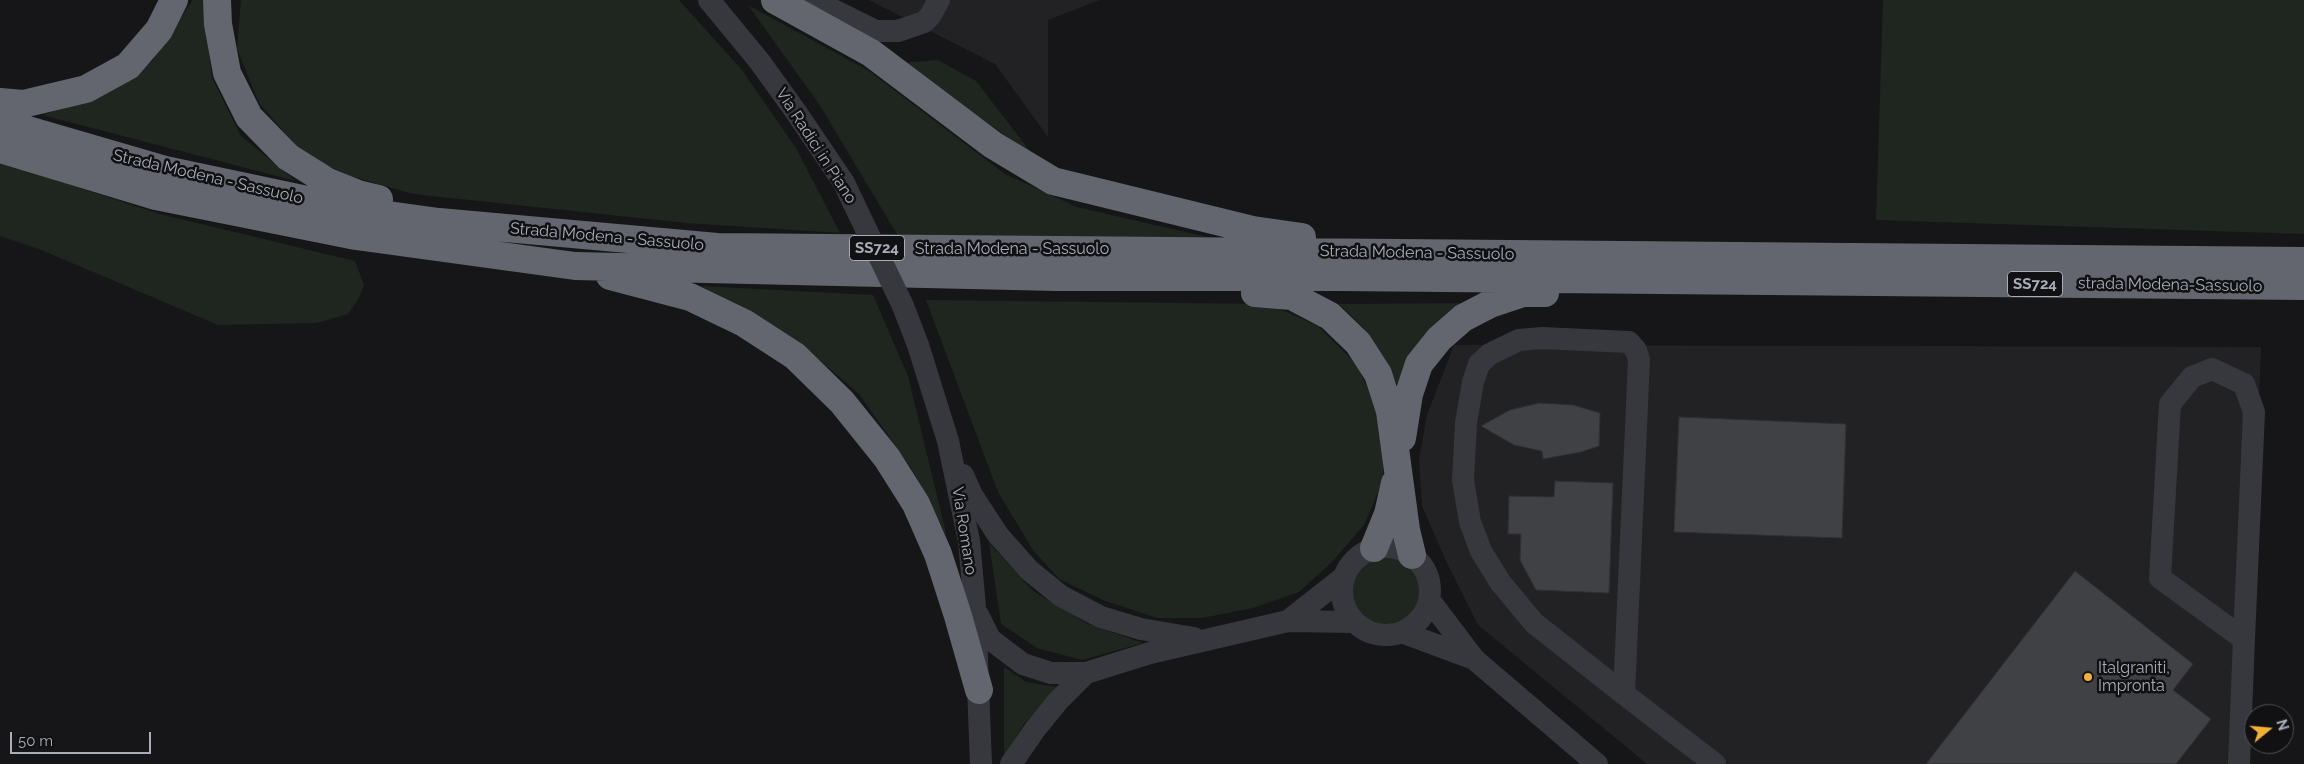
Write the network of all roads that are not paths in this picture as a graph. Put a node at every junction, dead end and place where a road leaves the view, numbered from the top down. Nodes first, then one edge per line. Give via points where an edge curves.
1 (174, 0) edge
2 (217, 0) edge
3 (708, 0) edge
4 (775, 0) edge
5 (813, 0) edge
6 (939, 0) edge
7 (0, 102) edge
8 (0, 122) edge
9 (0, 149) edge
10 (439, 222) junction
11 (1425, 255) junction
12 (2304, 262) edge
13 (575, 266) junction
14 (1766, 268) junction
15 (1057, 277) junction
16 (1733, 282) junction
17 (2304, 286) edge
18 (903, 306) joint
19 (948, 441) junction
20 (1398, 468) junction
21 (1374, 548) junction
22 (1412, 555) junction
23 (1344, 577) junction
24 (1430, 601) junction
25 (975, 607) junction
26 (1288, 621) junction
27 (1354, 622) junction
28 (1404, 633) junction
29 (1202, 639) junction
30 (2244, 640) junction
31 (1474, 660) junction
32 (1086, 674) junction
33 (978, 690) junction
34 (1624, 694) junction
35 (981, 764) edge
36 (1011, 764) edge
37 (1597, 764) edge
38 (1715, 764) edge
39 (2239, 764) edge

1 - 7 highway via 159,30 128,66 86,89 23,104
2 - 10 highway via 227,72 249,117 288,157 328,182 394,203
3 - 18 street, Via Radici in Piano, bridge via 760,62 830,162
4 - 11 highway via 871,53 993,145 1053,181 1253,230
5 - 6 street via 876,30 898,31 924,22
8 - 10 highway, Strada Modena - Sassuolo / SS724 via 165,170 359,211
9 - 13 highway, Strada Modena - Sassuolo / SS724 via 156,196 356,236
10 - 11 highway, Strada Modena - Sassuolo / SS724 via 717,247
11 - 14 highway, Strada Modena - Sassuolo / SS724
12 - 14 highway, strada Modena-Sassuolo / SS724
13 - 15 highway, Strada Modena - Sassuolo / SS724
13 - 33 highway via 690,298 744,323 795,356 842,402 887,458 916,504 938,554
14 - 16 highway, Strada Modena - Sassuolo / SS724
14 - 17 highway, strada Modena-Sassuolo / SS724
15 - 16 highway, Strada Modena - Sassuolo / SS724
15 - 20 highway via 1292,296 1330,316 1358,342 1378,374 1390,411
16 - 20 highway via 1710,294 1523,293 1490,304 1463,318 1419,364 1409,394
18 - 19 street, Via Romano
19 - 25 street, Via Romano via 969,541
19 - 29 street via 972,495 998,535 1029,570 1060,596 1101,617 1141,629
20 - 21 highway via 1388,514
20 - 22 highway
21 - 22 street via 1394,547
21 - 23 street via 1361,554
22 - 24 street via 1428,575
23 - 26 street
23 - 27 street via 1342,601
24 - 28 street via 1425,614
24 - 31 street
25 - 32 street via 990,639 1023,664 1051,673
25 - 33 street, Via Romano
26 - 27 street
26 - 29 street
27 - 28 street via 1377,635
28 - 31 street
29 - 32 street
30 - 30 street via 2254,412 2244,384 2212,369 2192,377 2170,404 2160,578
30 - 39 street
31 - 37 street
32 - 36 street via 1058,701
33 - 35 street, Via Romano
34 - 34 street via 1534,623 1500,582 1480,550 1470,522 1463,480 1466,423 1473,382 1479,364 1490,354 1518,340 1629,342 1639,360
34 - 38 street

